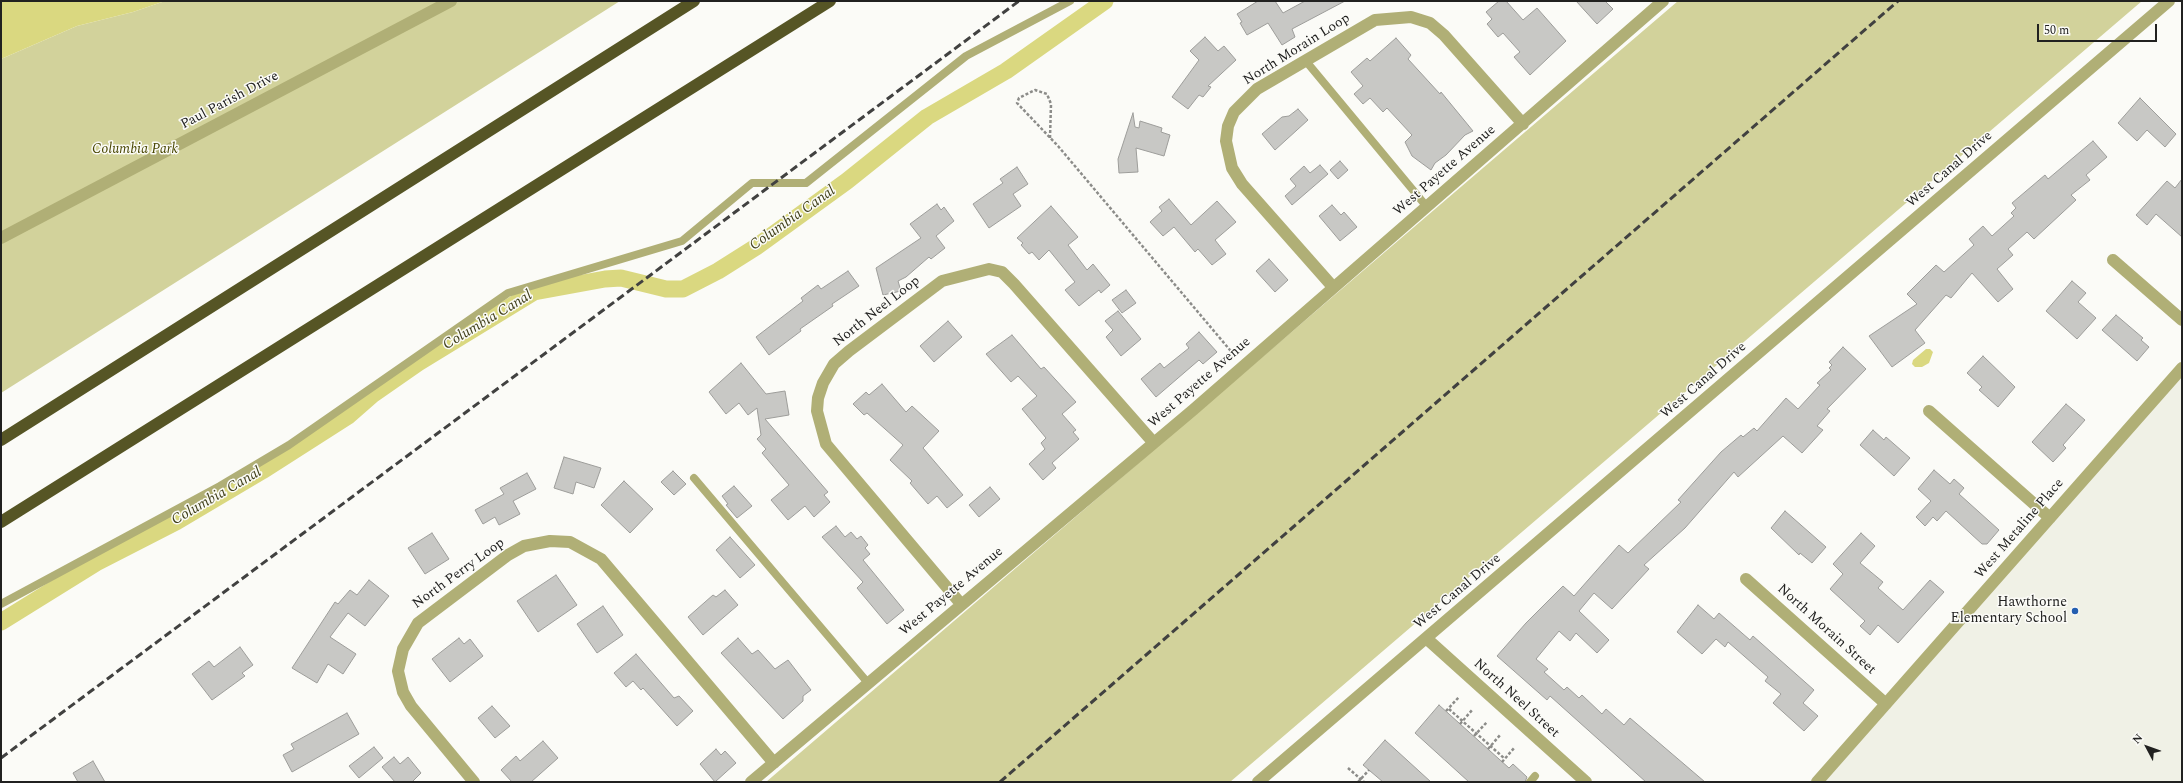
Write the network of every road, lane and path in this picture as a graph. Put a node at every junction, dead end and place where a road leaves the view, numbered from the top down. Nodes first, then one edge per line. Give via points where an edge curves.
1 (451, 1) edge
2 (694, 1) edge
3 (830, 1) edge
4 (1070, 1) edge
5 (1663, 1) edge
6 (2169, 1) edge
7 (1305, 60) junction
8 (1523, 124) junction
9 (1050, 138) junction
10 (1427, 207) junction
11 (1, 238) edge
12 (2113, 260) dead end
13 (1333, 287) junction
14 (2182, 320) edge
15 (1242, 367) junction
16 (2182, 368) edge
17 (1929, 411) dead end
18 (1, 440) edge
19 (1153, 442) junction
20 (694, 478) dead end
21 (2050, 518) junction
22 (1, 522) edge
23 (1746, 579) dead end
24 (1, 604) edge
25 (961, 604) junction
26 (1426, 638) junction
27 (868, 683) junction
28 (1459, 697) dead end
29 (1886, 704) junction
30 (1473, 710) dead end
31 (1461, 722) junction
32 (1487, 722) dead end
33 (1476, 733) junction
34 (1501, 734) dead end
35 (1474, 736) dead end
36 (1490, 746) junction
37 (1515, 747) dead end
38 (1488, 749) dead end
39 (1505, 759) junction
40 (1502, 762) dead end
41 (774, 763) junction
42 (1348, 768) dead end
43 (1369, 770) dead end
44 (1359, 781) edge
45 (474, 782) edge
46 (751, 782) edge
47 (1258, 782) edge
48 (1364, 782) edge
49 (1586, 782) edge
50 (1817, 782) edge

1 - 11 street, Paul Parish Drive
2 - 18 highway
3 - 22 highway
4 - 24 lane via 966,56 806,183 752,183 682,241 508,293 289,445 220,486
5 - 8 street, West Payette Avenue
6 - 26 street, West Canal Drive
7 - 8 street, North Morain Loop via 1375,20 1411,17 1430,23 1444,35
7 - 10 lane
7 - 13 street, North Morain Loop via 1257,89 1242,103 1234,112 1228,126 1226,141 1232,168 1242,184
8 - 10 street, West Payette Avenue
9 - 9 path via 1016,103 1019,98 1035,90 1047,94 1051,104
9 - 15 path via 1185,294
10 - 13 street, West Payette Avenue
12 - 14 street
13 - 15 street, West Payette Avenue
15 - 19 street, West Payette Avenue
16 - 21 street, West Metaline Place
17 - 21 street
19 - 25 street, West Payette Avenue
19 - 25 street, North Neel Loop via 1002,272 990,269 942,281 849,351 834,364 818,398 818,411 826,444
20 - 27 lane
21 - 29 street, West Metaline Place
23 - 29 street, North Morain Street
25 - 27 street, West Payette Avenue
26 - 47 street, West Canal Drive
26 - 49 street, North Neel Street
27 - 41 street, West Payette Avenue
28 - 31 path via 1447,710
29 - 50 street, West Metaline Place
30 - 31 path
31 - 33 path
32 - 33 path
33 - 35 path
33 - 36 path
34 - 36 path
36 - 38 path
36 - 39 path
37 - 39 path
39 - 40 path
41 - 45 street, North Perry Loop via 601,558 570,542 550,540 524,546 508,555 418,623 403,649 398,671 403,692 411,706
41 - 46 street, West Payette Avenue
42 - 44 path
43 - 44 path
44 - 48 path

